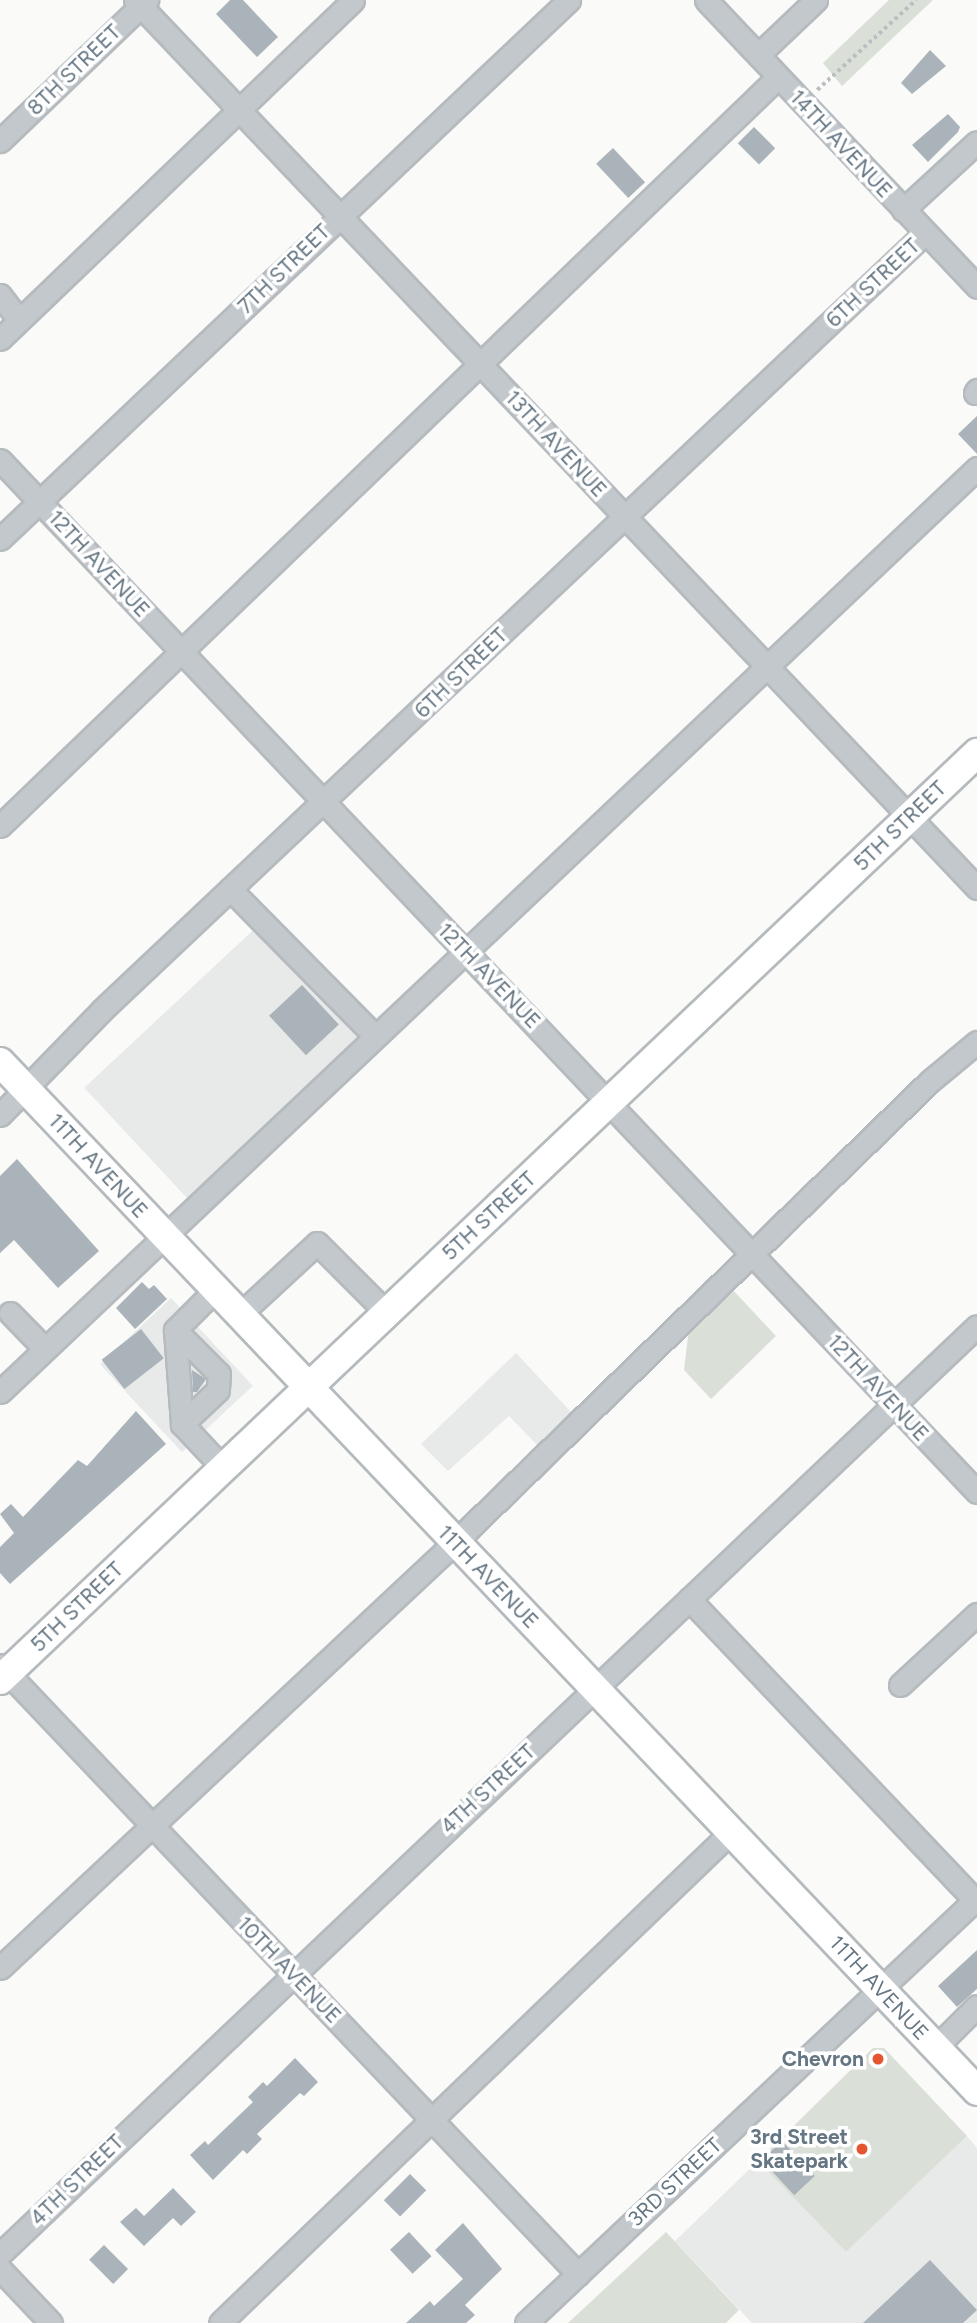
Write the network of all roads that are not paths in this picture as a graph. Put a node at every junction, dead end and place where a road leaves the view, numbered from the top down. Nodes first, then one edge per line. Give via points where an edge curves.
1 (353, 0) edge
2 (569, 0) edge
3 (705, 0) edge
4 (817, 0) edge
5 (141, 2) edge
6 (758, 55) junction
7 (778, 77) junction
8 (237, 107) junction
9 (0, 141) edge
10 (977, 142) edge
11 (903, 209) junction
12 (340, 216) junction
13 (925, 233) junction
14 (977, 287) edge
15 (0, 295) edge
16 (19, 320) junction
17 (0, 339) edge
18 (481, 364) junction
19 (0, 460) edge
20 (977, 468) edge
21 (40, 502) junction
22 (625, 517) junction
23 (0, 539) edge
24 (179, 650) junction
25 (766, 668) junction
26 (977, 753) edge
27 (327, 801) junction
28 (910, 817) junction
29 (0, 826) edge
30 (977, 888) edge
31 (230, 889) junction
32 (466, 954) junction
33 (375, 1036) junction
34 (977, 1042) edge
35 (0, 1062) edge
36 (25, 1089) junction
37 (611, 1101) junction
38 (0, 1115) edge
39 (164, 1236) junction
40 (754, 1257) junction
41 (215, 1290) junction
42 (10, 1313) dead end
43 (387, 1313) junction
44 (239, 1315) junction
45 (977, 1326) edge
46 (175, 1330) junction
47 (45, 1349) junction
48 (308, 1388) junction
49 (0, 1392) edge
50 (894, 1404) junction
51 (182, 1424) junction
52 (223, 1468) junction
53 (977, 1492) edge
54 (455, 1542) junction
55 (689, 1599) junction
56 (977, 1614) edge
57 (3, 1673) edge
58 (900, 1685) dead end
59 (595, 1689) junction
60 (153, 1826) junction
61 (731, 1832) junction
62 (976, 1899) edge
63 (0, 1968) edge
64 (292, 1973) junction
65 (881, 1989) junction
66 (977, 2006) edge
67 (936, 2047) junction
68 (977, 2091) edge
69 (432, 2121) junction
70 (0, 2254) edge
71 (0, 2269) edge
72 (578, 2274) junction
73 (51, 2323) edge
74 (220, 2323) edge
75 (526, 2323) edge

1 - 8 street
2 - 12 street, 7TH STREET
3 - 6 street, 14TH AVENUE
4 - 6 street
5 - 8 street, 13TH AVENUE
5 - 9 street, 8TH STREET
6 - 7 street, 14TH AVENUE
7 - 11 street, 14TH AVENUE
7 - 18 street
8 - 12 street, 13TH AVENUE
8 - 16 street
10 - 11 street, 6TH STREET
11 - 13 street, 14TH AVENUE
12 - 18 street, 13TH AVENUE
12 - 21 street, 7TH STREET
13 - 14 street, 14TH AVENUE
13 - 22 street, 6TH STREET
15 - 16 street
16 - 17 street
18 - 22 street, 13TH AVENUE
18 - 24 street
19 - 21 street, 12TH AVENUE
20 - 25 street
21 - 23 street, 7TH STREET
21 - 24 street, 12TH AVENUE
22 - 25 street, 13TH AVENUE
22 - 27 street, 6TH STREET
24 - 27 street, 12TH AVENUE
24 - 29 street
25 - 28 street, 13TH AVENUE
25 - 32 street
26 - 28 main road, 5TH STREET
27 - 31 street, 6TH STREET
27 - 32 street, 12TH AVENUE
28 - 30 street, 13TH AVENUE
28 - 37 main road, 5TH STREET
31 - 33 street
31 - 36 street, 6TH STREET
32 - 33 street
32 - 37 street, 12TH AVENUE
33 - 39 street
34 - 40 street via 930,1081
35 - 36 main road, 11TH AVENUE
36 - 38 street, 6TH STREET
36 - 39 main road, 11TH AVENUE
37 - 40 street, 12TH AVENUE
37 - 43 main road, 5TH STREET
39 - 41 main road, 11TH AVENUE
39 - 47 street
40 - 50 street, 12TH AVENUE
40 - 54 street
41 - 44 main road, 11TH AVENUE
41 - 46 street
42 - 47 street
43 - 44 street via 317,1243
43 - 48 main road, 5TH STREET
44 - 48 main road, 11TH AVENUE
45 - 50 street, 4TH STREET
46 - 51 street
46 - 51 street via 219,1374 218,1390
47 - 49 street
48 - 52 main road, 5TH STREET
48 - 54 main road, 11TH AVENUE
50 - 53 street, 12TH AVENUE
50 - 55 street, 4TH STREET
51 - 52 street
52 - 57 main road, 5TH STREET
54 - 59 main road, 11TH AVENUE
54 - 60 street
55 - 59 street, 4TH STREET
55 - 62 street
56 - 58 street
57 - 60 street, 10TH AVENUE
59 - 61 main road, 11TH AVENUE
59 - 64 street, 4TH STREET
60 - 63 street
60 - 64 street, 10TH AVENUE
61 - 65 main road, 11TH AVENUE
61 - 69 street
62 - 65 street, 3RD STREET
64 - 69 street, 10TH AVENUE
64 - 70 street, 4TH STREET
65 - 67 main road, 11TH AVENUE
65 - 72 street, 3RD STREET
66 - 67 street
67 - 68 main road, 11TH AVENUE
69 - 72 street, 10TH AVENUE
69 - 74 street
71 - 73 street
72 - 75 street, 3RD STREET

